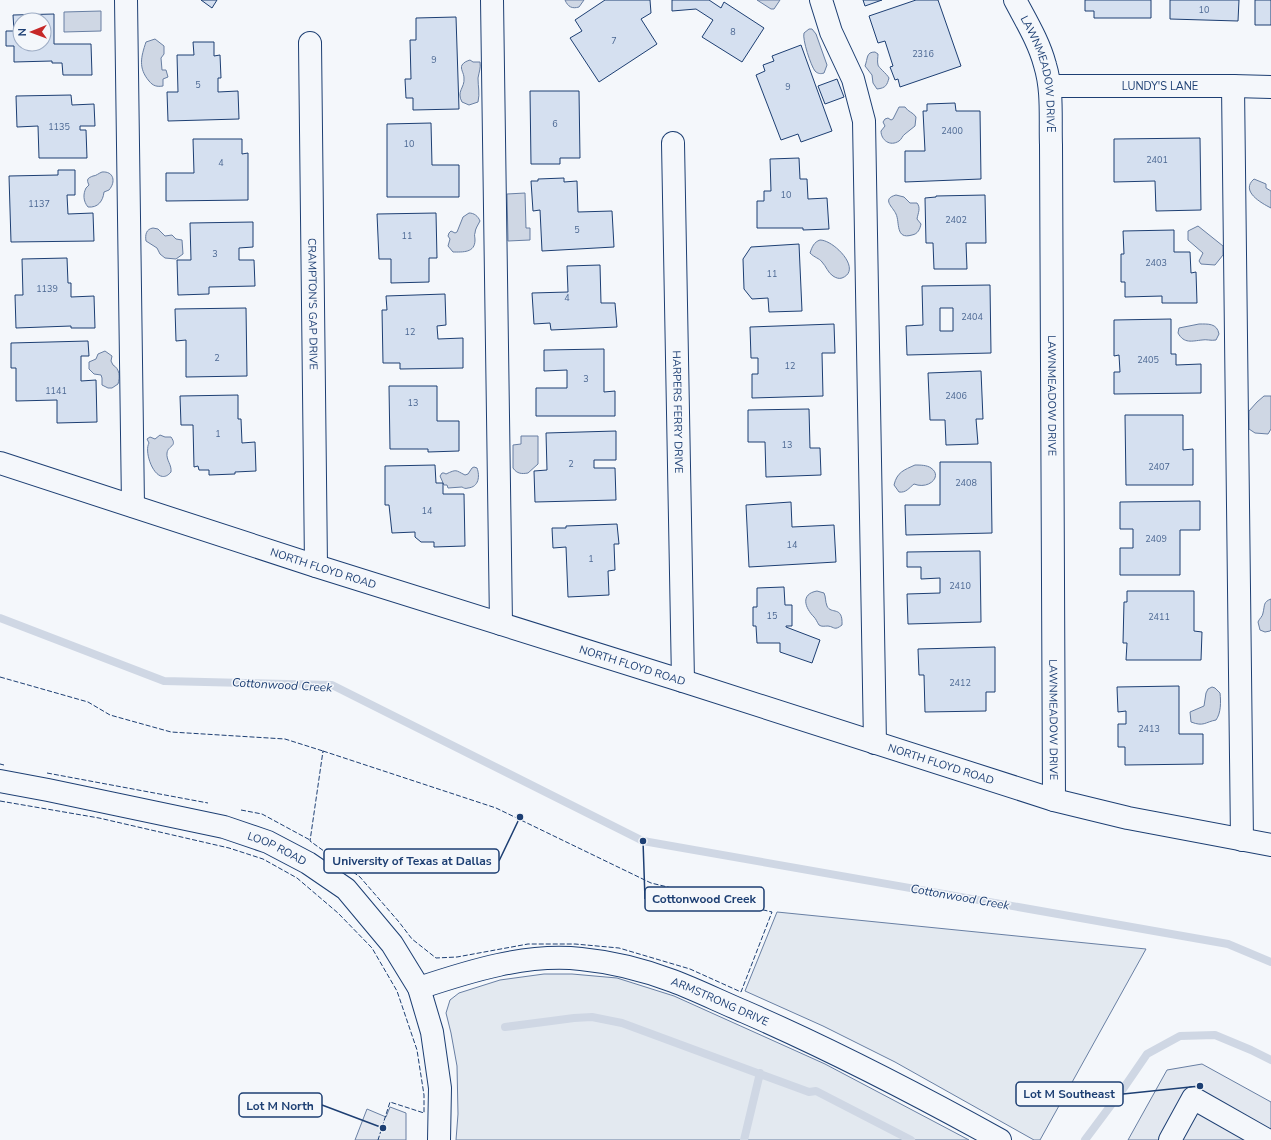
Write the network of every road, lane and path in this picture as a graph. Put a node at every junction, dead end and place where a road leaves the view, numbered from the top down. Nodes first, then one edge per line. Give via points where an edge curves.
1 (126, 0) edge
2 (492, 0) edge
3 (821, 0) edge
4 (1015, 0) edge
5 (310, 43) dead end
6 (1050, 86) junction
7 (1233, 86) junction
8 (1271, 87) edge
9 (673, 144) dead end
10 (0, 463) edge
11 (133, 506) junction
12 (316, 566) junction
13 (502, 624) junction
14 (683, 681) junction
15 (875, 742) junction
16 (0, 781) edge
17 (1054, 800) junction
18 (1242, 840) junction
19 (1271, 845) edge
20 (419, 988) junction
21 (439, 1140) edge
22 (1000, 1140) edge
23 (1170, 1140) edge
24 (1267, 1140) edge

1 - 11 street
2 - 13 street
3 - 15 street via 831,32 853,79 864,121
4 - 6 street, LAWNMEADOW DRIVE via 1040,52
5 - 12 street, CRAMPTON'S GAP DRIVE
6 - 7 street, LUNDY'S LANE
6 - 17 street, LAWNMEADOW DRIVE
7 - 8 street, LUNDY'S LANE
7 - 18 street
9 - 14 street, HARPERS FERRY DRIVE
10 - 11 street, NORTH FLOYD ROAD
11 - 12 street, NORTH FLOYD ROAD
12 - 13 street, NORTH FLOYD ROAD
13 - 14 street, NORTH FLOYD ROAD
14 - 15 street, NORTH FLOYD ROAD
15 - 17 street, NORTH FLOYD ROAD
16 - 20 street, LOOP ROAD via 224,827 268,842 308,863 346,890 392,944
17 - 18 street, NORTH FLOYD ROAD via 1128,818
18 - 19 street, NORTH FLOYD ROAD
20 - 21 street, LOOP ROAD via 432,1032 440,1088
20 - 22 street, ARMSTRONG DRIVE via 507,963 581,959 621,966 672,980 802,1037
23 - 24 street via 1193,1098

